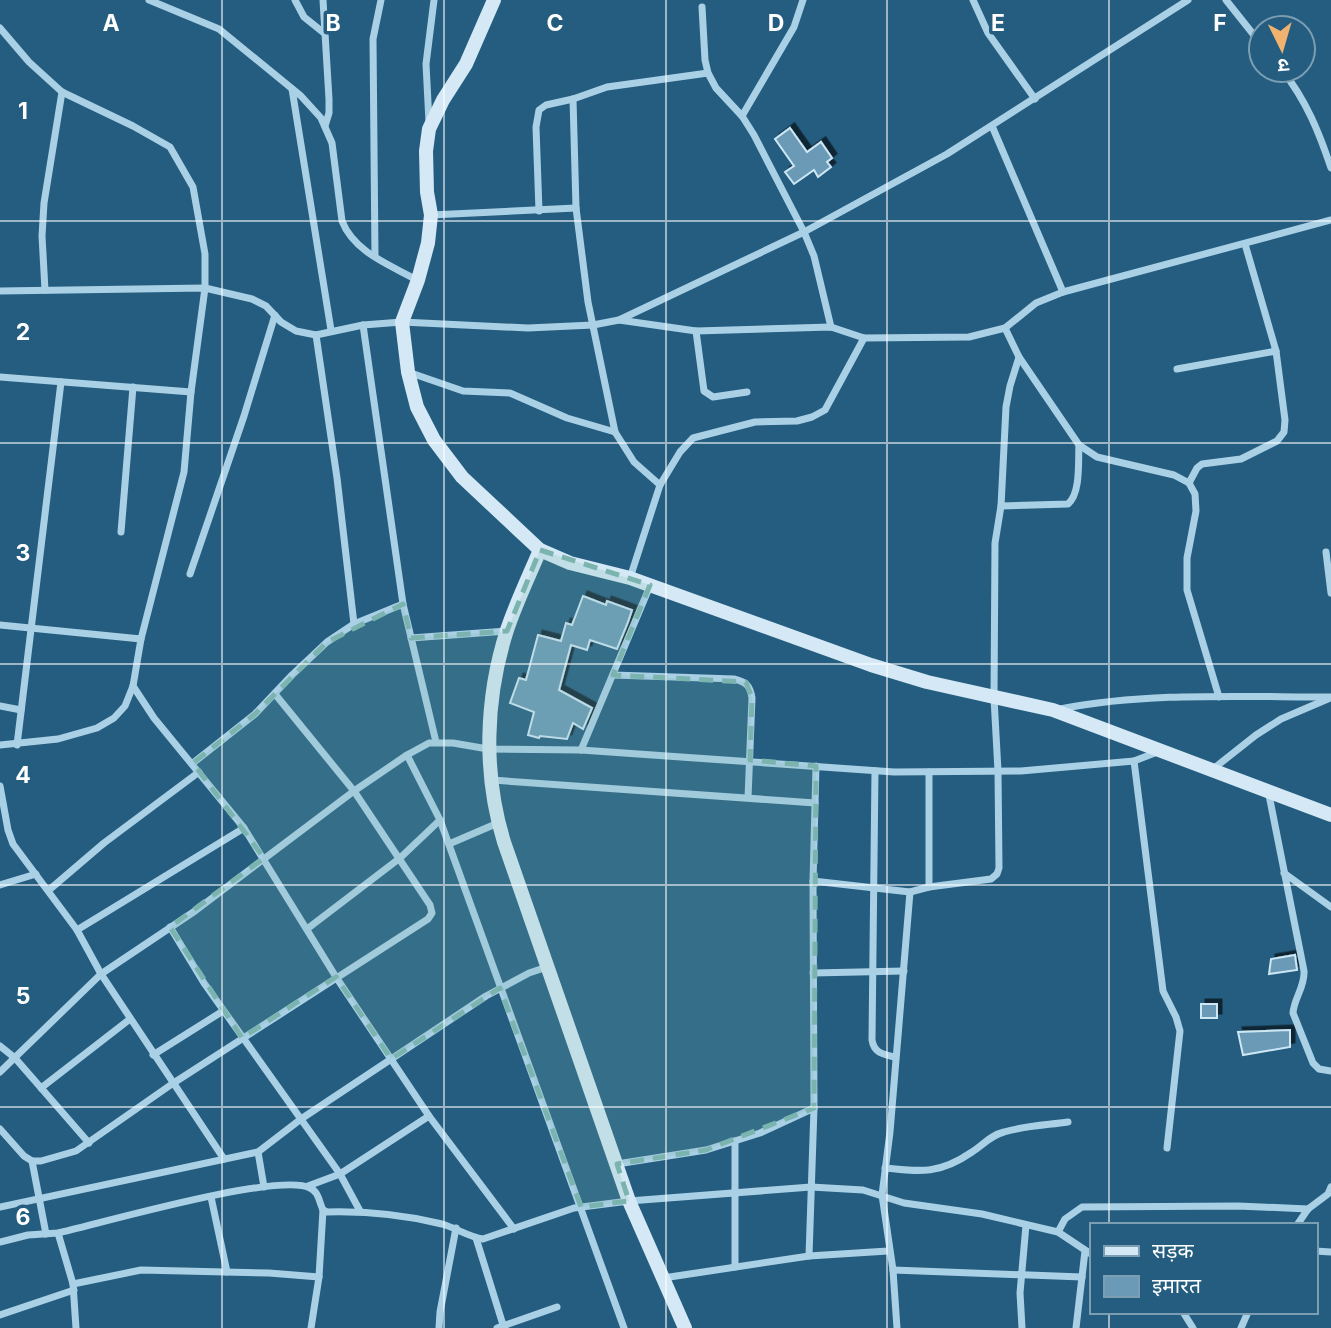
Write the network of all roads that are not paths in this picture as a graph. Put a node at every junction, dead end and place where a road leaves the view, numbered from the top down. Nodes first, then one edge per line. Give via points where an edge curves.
1 (149, 0) edge
2 (295, 0) edge
3 (323, 0) edge
4 (381, 0) edge
5 (434, 0) edge
6 (494, 0) edge
7 (803, 0) edge
8 (973, 0) edge
9 (1188, 0) edge
10 (1226, 0) edge
11 (702, 7) dead end
12 (1247, 26) edge
13 (0, 28) edge
14 (324, 33) junction
15 (708, 73) junction
16 (1292, 84) edge
17 (292, 89) junction
18 (62, 92) junction
19 (573, 99) junction
20 (1035, 99) junction
21 (742, 116) junction
22 (992, 126) junction
23 (324, 127) junction
24 (429, 129) junction
25 (1331, 168) edge
26 (576, 208) junction
27 (540, 211) junction
28 (431, 215) junction
29 (1331, 220) edge
30 (804, 232) junction
31 (1245, 244) junction
32 (375, 256) junction
33 (418, 280) junction
34 (205, 288) junction
35 (45, 290) junction
36 (0, 291) edge
37 (1063, 292) junction
38 (275, 315) junction
39 (619, 320) junction
40 (402, 321) junction
41 (363, 325) junction
42 (593, 325) junction
43 (831, 327) junction
44 (1005, 328) junction
45 (331, 330) junction
46 (696, 331) junction
47 (316, 335) junction
48 (864, 338) junction
49 (1276, 351) junction
50 (1019, 357) junction
51 (1177, 369) dead end
52 (408, 372) junction
53 (0, 377) edge
54 (61, 382) junction
55 (133, 387) junction
56 (191, 392) junction
57 (747, 392) dead end
58 (615, 432) junction
59 (1079, 445) junction
60 (1189, 482) junction
61 (660, 485) junction
62 (1001, 506) junction
63 (121, 532) dead end
64 (540, 550) junction
65 (1326, 552) dead end
66 (190, 574) dead end
67 (630, 578) junction
68 (650, 585) junction
69 (1331, 593) edge
70 (403, 604) junction
71 (354, 624) junction
72 (0, 625) edge
73 (32, 629) junction
74 (507, 631) junction
75 (411, 638) junction
76 (141, 639) junction
77 (613, 675) junction
78 (133, 686) junction
79 (275, 694) junction
80 (1219, 696) junction
81 (1331, 697) edge
82 (994, 698) junction
83 (0, 706) edge
84 (21, 710) junction
85 (1054, 710) junction
86 (436, 743) junction
87 (17, 745) junction
88 (0, 746) edge
89 (488, 749) junction
90 (581, 750) junction
91 (1160, 750) junction
92 (407, 755) junction
93 (750, 760) junction
94 (1134, 761) junction
95 (193, 762) junction
96 (816, 766) junction
97 (1213, 769) junction
98 (875, 771) junction
99 (999, 771) junction
100 (199, 772) junction
101 (929, 772) junction
102 (492, 780) junction
103 (0, 786) edge
104 (1268, 790) junction
105 (354, 791) junction
106 (748, 798) junction
107 (815, 803) junction
108 (1331, 815) edge
109 (440, 820) junction
110 (498, 823) junction
111 (244, 828) junction
112 (449, 844) junction
113 (264, 858) junction
114 (400, 858) junction
115 (1284, 873) junction
116 (36, 874) junction
117 (813, 881) junction
118 (0, 885) edge
119 (929, 887) junction
120 (874, 888) junction
121 (49, 890) junction
122 (910, 892) junction
123 (1331, 907) edge
124 (170, 927) junction
125 (77, 929) junction
126 (307, 929) junction
127 (547, 967) junction
128 (873, 970) junction
129 (904, 971) junction
130 (813, 973) junction
131 (101, 974) junction
132 (336, 977) junction
133 (500, 988) junction
134 (223, 1011) junction
135 (130, 1019) junction
136 (242, 1038) junction
137 (0, 1046) edge
138 (153, 1055) junction
139 (894, 1057) junction
140 (15, 1058) junction
141 (391, 1059) junction
142 (1331, 1071) edge
143 (0, 1072) edge
144 (172, 1084) junction
145 (41, 1088) junction
146 (814, 1108) junction
147 (429, 1116) junction
148 (301, 1119) junction
149 (1068, 1122) dead end
150 (0, 1129) edge
151 (735, 1141) junction
152 (89, 1143) junction
153 (1167, 1148) dead end
154 (258, 1152) junction
155 (224, 1159) junction
156 (32, 1161) junction
157 (617, 1164) junction
158 (885, 1168) junction
159 (340, 1174) junction
160 (307, 1186) junction
161 (264, 1187) junction
162 (811, 1187) junction
163 (1330, 1192) edge
164 (734, 1193) junction
165 (882, 1195) junction
166 (211, 1197) junction
167 (38, 1199) junction
168 (629, 1201) junction
169 (0, 1207) edge
170 (581, 1207) junction
171 (1308, 1209) junction
172 (323, 1210) junction
173 (360, 1211) junction
174 (1298, 1223) edge
175 (1026, 1225) junction
176 (456, 1228) junction
177 (514, 1229) junction
178 (58, 1233) junction
179 (1058, 1233) junction
180 (46, 1234) junction
181 (476, 1238) junction
182 (0, 1242) edge
183 (888, 1251) junction
184 (1088, 1252) edge
185 (809, 1256) junction
186 (735, 1267) junction
187 (893, 1270) junction
188 (227, 1272) junction
189 (1022, 1273) junction
190 (319, 1277) junction
191 (1082, 1277) junction
192 (663, 1278) junction
193 (73, 1287) junction
194 (557, 1307) dead end
195 (0, 1315) edge
196 (502, 1327) edge
197 (76, 1328) edge
198 (311, 1328) edge
199 (439, 1328) edge
200 (624, 1328) edge
201 (685, 1328) edge
202 (897, 1328) edge
203 (1022, 1328) edge
204 (1076, 1328) edge

1 - 17 street via 219,29
2 - 14 street via 304,17
3 - 14 street
4 - 32 street via 373,39
5 - 24 street via 426,64
6 - 24 street via 466,64
7 - 21 street via 794,27
8 - 20 street via 988,33
9 - 20 street
10 - 12 street
11 - 15 street
13 - 18 street
14 - 23 street via 329,113
15 - 19 street via 607,87
15 - 21 street
16 - 25 street via 1317,127
17 - 23 street via 321,118
17 - 45 street
18 - 34 street via 170,147 193,187 205,254
18 - 35 street via 44,203
19 - 26 street
19 - 27 street via 545,105 536,117
20 - 22 street
21 - 30 street
22 - 30 street
22 - 37 street
23 - 32 street via 332,143 342,221 354,242
24 - 28 street via 426,151
26 - 27 street
26 - 42 street
27 - 28 street
28 - 33 street
29 - 31 street
30 - 39 street
30 - 43 street
31 - 37 street
31 - 49 street
32 - 33 street
33 - 40 street
34 - 35 street
34 - 38 street via 252,299
34 - 56 street
35 - 36 street
37 - 44 street via 1036,303
38 - 47 street via 296,331
38 - 66 street
39 - 42 street
39 - 46 street
40 - 41 street
40 - 42 street via 528,328
40 - 52 street
41 - 45 street
41 - 70 street
42 - 58 street
43 - 46 street
43 - 48 street
44 - 48 street via 969,337
44 - 50 street
45 - 47 street
46 - 57 street via 704,391 713,397
47 - 71 street
48 - 61 street via 825,410 797,421 755,422 692,439
49 - 51 street
49 - 60 street via 1284,432 1277,441 1241,459 1202,464
50 - 59 street
50 - 62 street via 1006,407
52 - 58 street via 463,391 510,393 567,418
52 - 64 street via 417,407 444,456
53 - 54 street
54 - 55 street
54 - 73 street
55 - 56 street
55 - 63 street
56 - 76 street via 184,472
58 - 61 street via 634,462
59 - 60 street via 1097,457
59 - 62 street via 1076,486 1068,504
60 - 80 street via 1196,511 1187,590
61 - 67 street
62 - 82 street via 995,543
64 - 67 street via 570,563
64 - 74 street
65 - 69 street
67 - 68 street
68 - 77 street
68 - 82 street via 871,666
70 - 71 street
70 - 75 street
71 - 79 street via 327,642
72 - 73 street
73 - 76 street
73 - 84 street
74 - 75 street
74 - 89 street via 492,698
75 - 86 street
76 - 78 street
77 - 90 street
77 - 93 street via 746,682 752,698
78 - 87 street via 125,706 97,728
78 - 95 street
79 - 95 street
79 - 105 street
80 - 81 street
80 - 85 street via 1106,700
81 - 97 street via 1281,719
82 - 85 street
82 - 99 street
83 - 84 street
84 - 87 street
85 - 91 street
86 - 89 street
86 - 92 street
87 - 88 street
89 - 90 street
89 - 102 street
90 - 93 street
91 - 94 street
91 - 97 street
92 - 105 street
92 - 109 street
93 - 96 street
93 - 106 street
94 - 99 street
94 - 153 street via 1163,991 1180,1031
95 - 100 street
96 - 98 street
96 - 107 street
97 - 104 street
98 - 101 street
98 - 120 street
99 - 101 street
99 - 119 street via 997,874 991,879
100 - 111 street
100 - 121 street
101 - 119 street
102 - 106 street
102 - 110 street
103 - 116 street via 13,845
104 - 108 street
104 - 115 street
105 - 113 street
105 - 114 street
106 - 107 street
107 - 117 street
109 - 112 street
109 - 114 street
110 - 112 street
110 - 127 street
111 - 113 street
111 - 125 street
112 - 133 street
113 - 124 street
113 - 126 street
114 - 126 street
114 - 132 street via 432,913
115 - 123 street
115 - 142 street via 1304,971 1293,1013 1313,1063
116 - 118 street
116 - 121 street
117 - 120 street
117 - 130 street
119 - 122 street
120 - 122 street
120 - 128 street
121 - 125 street
122 - 129 street
124 - 131 street
124 - 134 street
125 - 131 street
126 - 132 street
127 - 133 street
127 - 157 street
128 - 129 street
128 - 130 street
128 - 139 street via 873,1047
129 - 139 street
130 - 146 street
131 - 135 street
131 - 140 street
132 - 136 street
132 - 141 street
133 - 141 street
133 - 170 street
134 - 136 street
134 - 138 street
135 - 138 street
135 - 145 street
136 - 144 street
136 - 148 street
137 - 140 street
138 - 144 street
139 - 158 street
140 - 143 street
140 - 145 street
141 - 147 street
141 - 148 street
144 - 152 street
144 - 155 street
145 - 152 street
146 - 151 street
146 - 162 street
147 - 159 street
147 - 177 street
148 - 154 street
148 - 159 street
149 - 158 street via 1005,1131 954,1164 935,1170
150 - 156 street
151 - 157 street
151 - 164 street
152 - 156 street via 76,1151
154 - 155 street
154 - 161 street
155 - 167 street
156 - 167 street
157 - 168 street
158 - 165 street
159 - 160 street
159 - 173 street
160 - 161 street
160 - 172 street via 318,1196
161 - 166 street
162 - 164 street
162 - 165 street
162 - 185 street
163 - 171 street
164 - 168 street
164 - 186 street
165 - 175 street
165 - 183 street
166 - 178 street
166 - 188 street
167 - 169 street
167 - 180 street
168 - 170 street
168 - 192 street
170 - 177 street
170 - 200 street
171 - 174 street
171 - 179 street via 1082,1208 1065,1219
172 - 173 street
172 - 190 street
173 - 176 street
175 - 179 street
175 - 189 street
176 - 181 street
176 - 199 street
177 - 181 street
178 - 180 street
178 - 193 street
179 - 184 street
180 - 182 street
181 - 196 street
183 - 185 street
183 - 187 street
184 - 191 street
185 - 186 street
186 - 192 street
187 - 189 street
187 - 202 street
188 - 190 street
188 - 193 street via 141,1270
189 - 191 street
189 - 203 street
190 - 198 street
191 - 204 street
192 - 201 street
193 - 195 street
193 - 197 street
194 - 196 street

